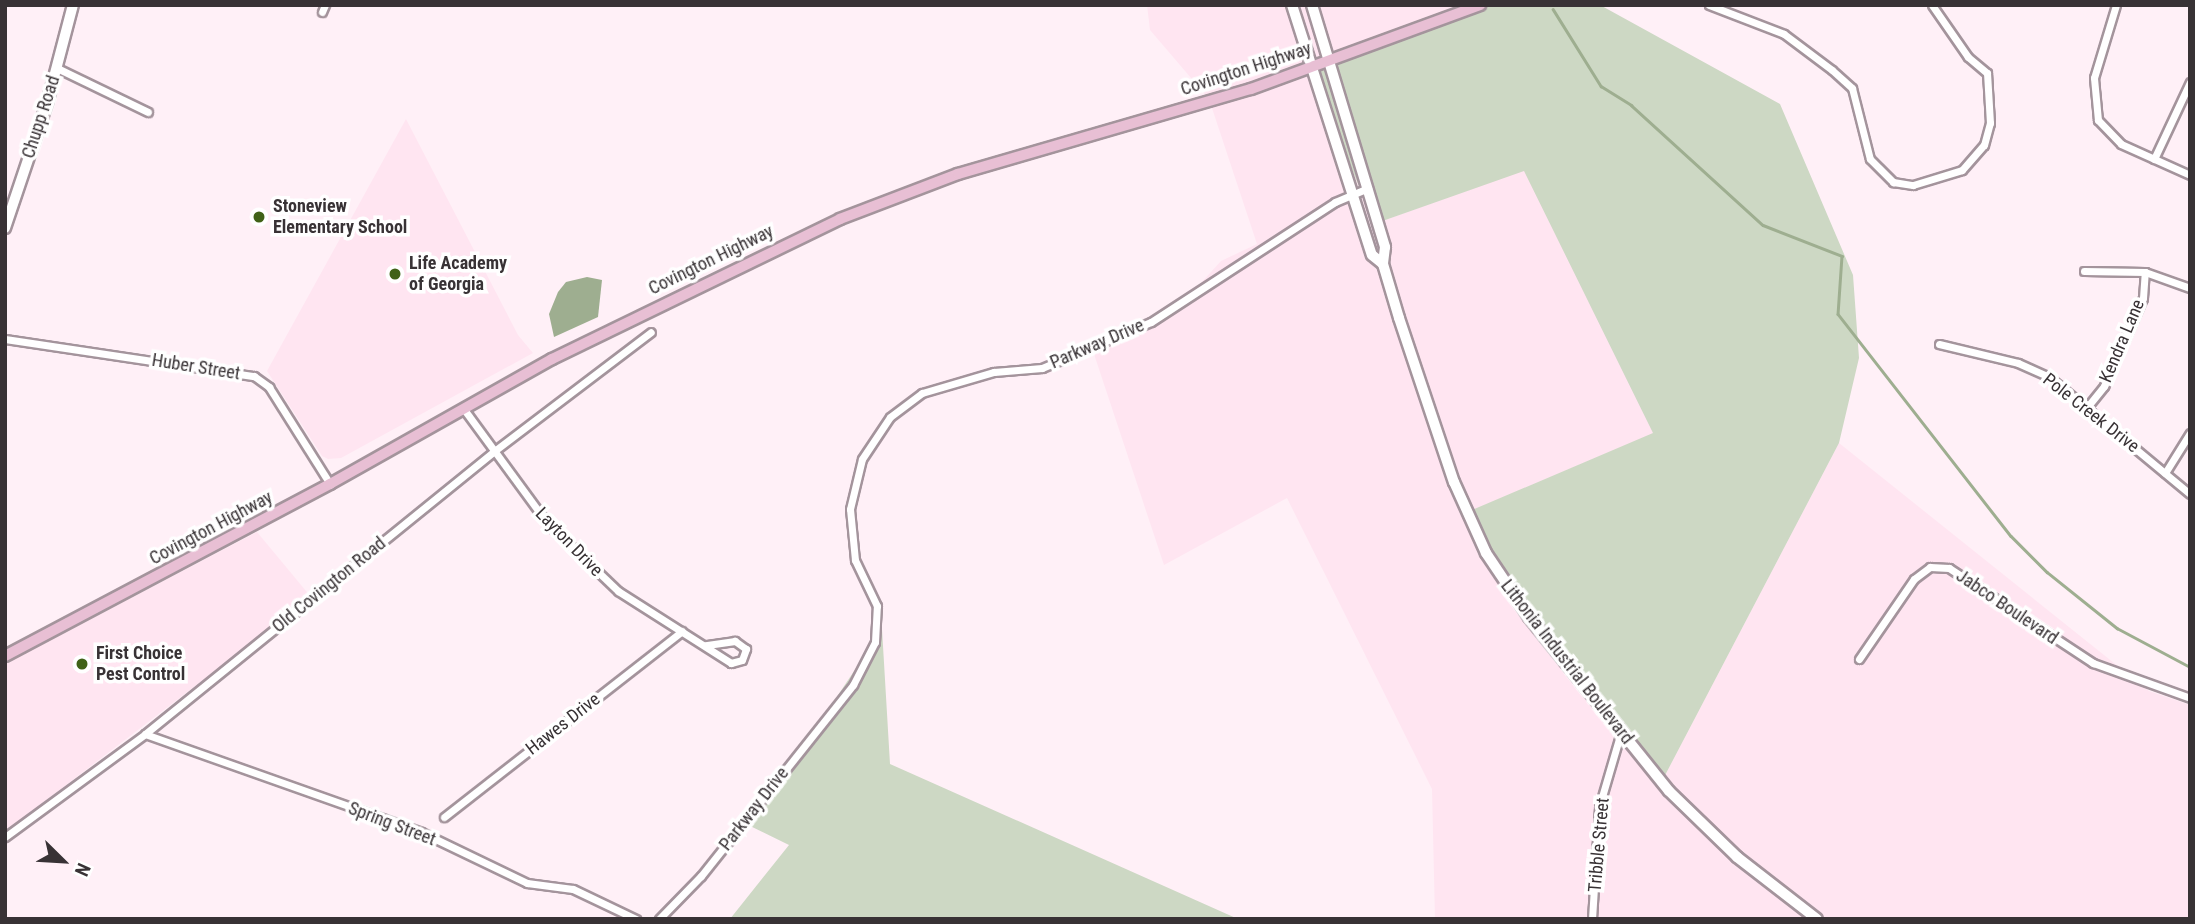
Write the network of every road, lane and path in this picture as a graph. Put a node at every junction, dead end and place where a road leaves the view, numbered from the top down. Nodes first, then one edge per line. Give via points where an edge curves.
1 (73, 5) edge
2 (1292, 5) edge
3 (1312, 5) edge
4 (1709, 5) edge
5 (1931, 5) edge
6 (2116, 5) edge
7 (1476, 6) edge
8 (1330, 60) junction
9 (1311, 67) junction
10 (57, 68) junction
11 (2190, 82) edge
12 (148, 112) dead end
13 (2154, 159) junction
14 (2190, 175) edge
15 (1368, 188) junction
16 (1350, 193) junction
17 (5, 228) edge
18 (1383, 264) junction
19 (2084, 271) dead end
20 (2145, 272) junction
21 (2190, 288) edge
22 (651, 332) dead end
23 (5, 339) edge
24 (1939, 344) dead end
25 (2088, 406) junction
26 (463, 408) junction
27 (2190, 433) edge
28 (493, 452) junction
29 (2165, 473) junction
30 (330, 484) junction
31 (2190, 494) edge
32 (682, 631) junction
33 (705, 645) junction
34 (5, 656) edge
35 (1859, 659) dead end
36 (2190, 698) edge
37 (1621, 732) junction
38 (145, 734) junction
39 (444, 817) dead end
40 (5, 837) edge
41 (636, 919) edge
42 (659, 919) edge
43 (1592, 919) edge
44 (1817, 919) edge

1 - 10 main road, Chupp Road
2 - 9 main road, Lithonia Industrial Boulevard
3 - 8 main road, Lithonia Industrial Boulevard
4 - 5 street via 1784,34 1832,70 1852,89 1870,159 1893,182 1913,184 1962,170 1983,145 1990,123 1987,73 1968,57
6 - 13 street via 2094,78 2098,120 2120,144
7 - 8 main road, Covington Highway
8 - 9 main road, Covington Highway
8 - 15 main road, Lithonia Industrial Boulevard
9 - 16 main road, Lithonia Industrial Boulevard
9 - 26 main road, Covington Highway via 958,174 873,205 726,271
10 - 12 street
10 - 17 main road, Chupp Road
11 - 13 street
13 - 14 street
15 - 16 street, Parkway Drive
15 - 18 main road, Lithonia Industrial Boulevard via 1385,247
16 - 18 main road, Lithonia Industrial Boulevard via 1372,255
16 - 42 street, Parkway Drive via 1151,322 1042,368 994,372 922,393 890,417 862,459 850,509 855,560 877,606 875,642 853,685 701,876
18 - 37 main road, Lithonia Industrial Boulevard via 1436,431 1486,553 1529,617
19 - 20 street
20 - 21 street
20 - 25 street, Kendra Lane via 2137,310 2104,386
22 - 28 street, Old Covington Road
23 - 30 street, Huber Street via 254,376 269,387
24 - 25 street, Pole Creek Drive via 2018,363 2049,377
25 - 29 street, Pole Creek Drive
26 - 28 street, Layton Drive
26 - 30 main road, Covington Highway
27 - 29 street
28 - 32 street, Layton Drive via 548,524 608,582
28 - 38 street, Old Covington Road
29 - 31 street, Pole Creek Drive
30 - 34 main road, Covington Highway
32 - 33 street, Layton Drive
32 - 39 street, Hawes Drive
33 - 33 street, Layton Drive via 736,640 746,649 742,660 731,663
35 - 36 street, Jabco Boulevard via 1914,579 1930,567 1949,568 2093,663
37 - 43 street, Tribble Street via 1599,807
37 - 44 main road, Lithonia Industrial Boulevard via 1669,791 1718,840
38 - 40 street, Old Covington Road
38 - 41 street, Spring Street via 421,832 527,883 572,889

